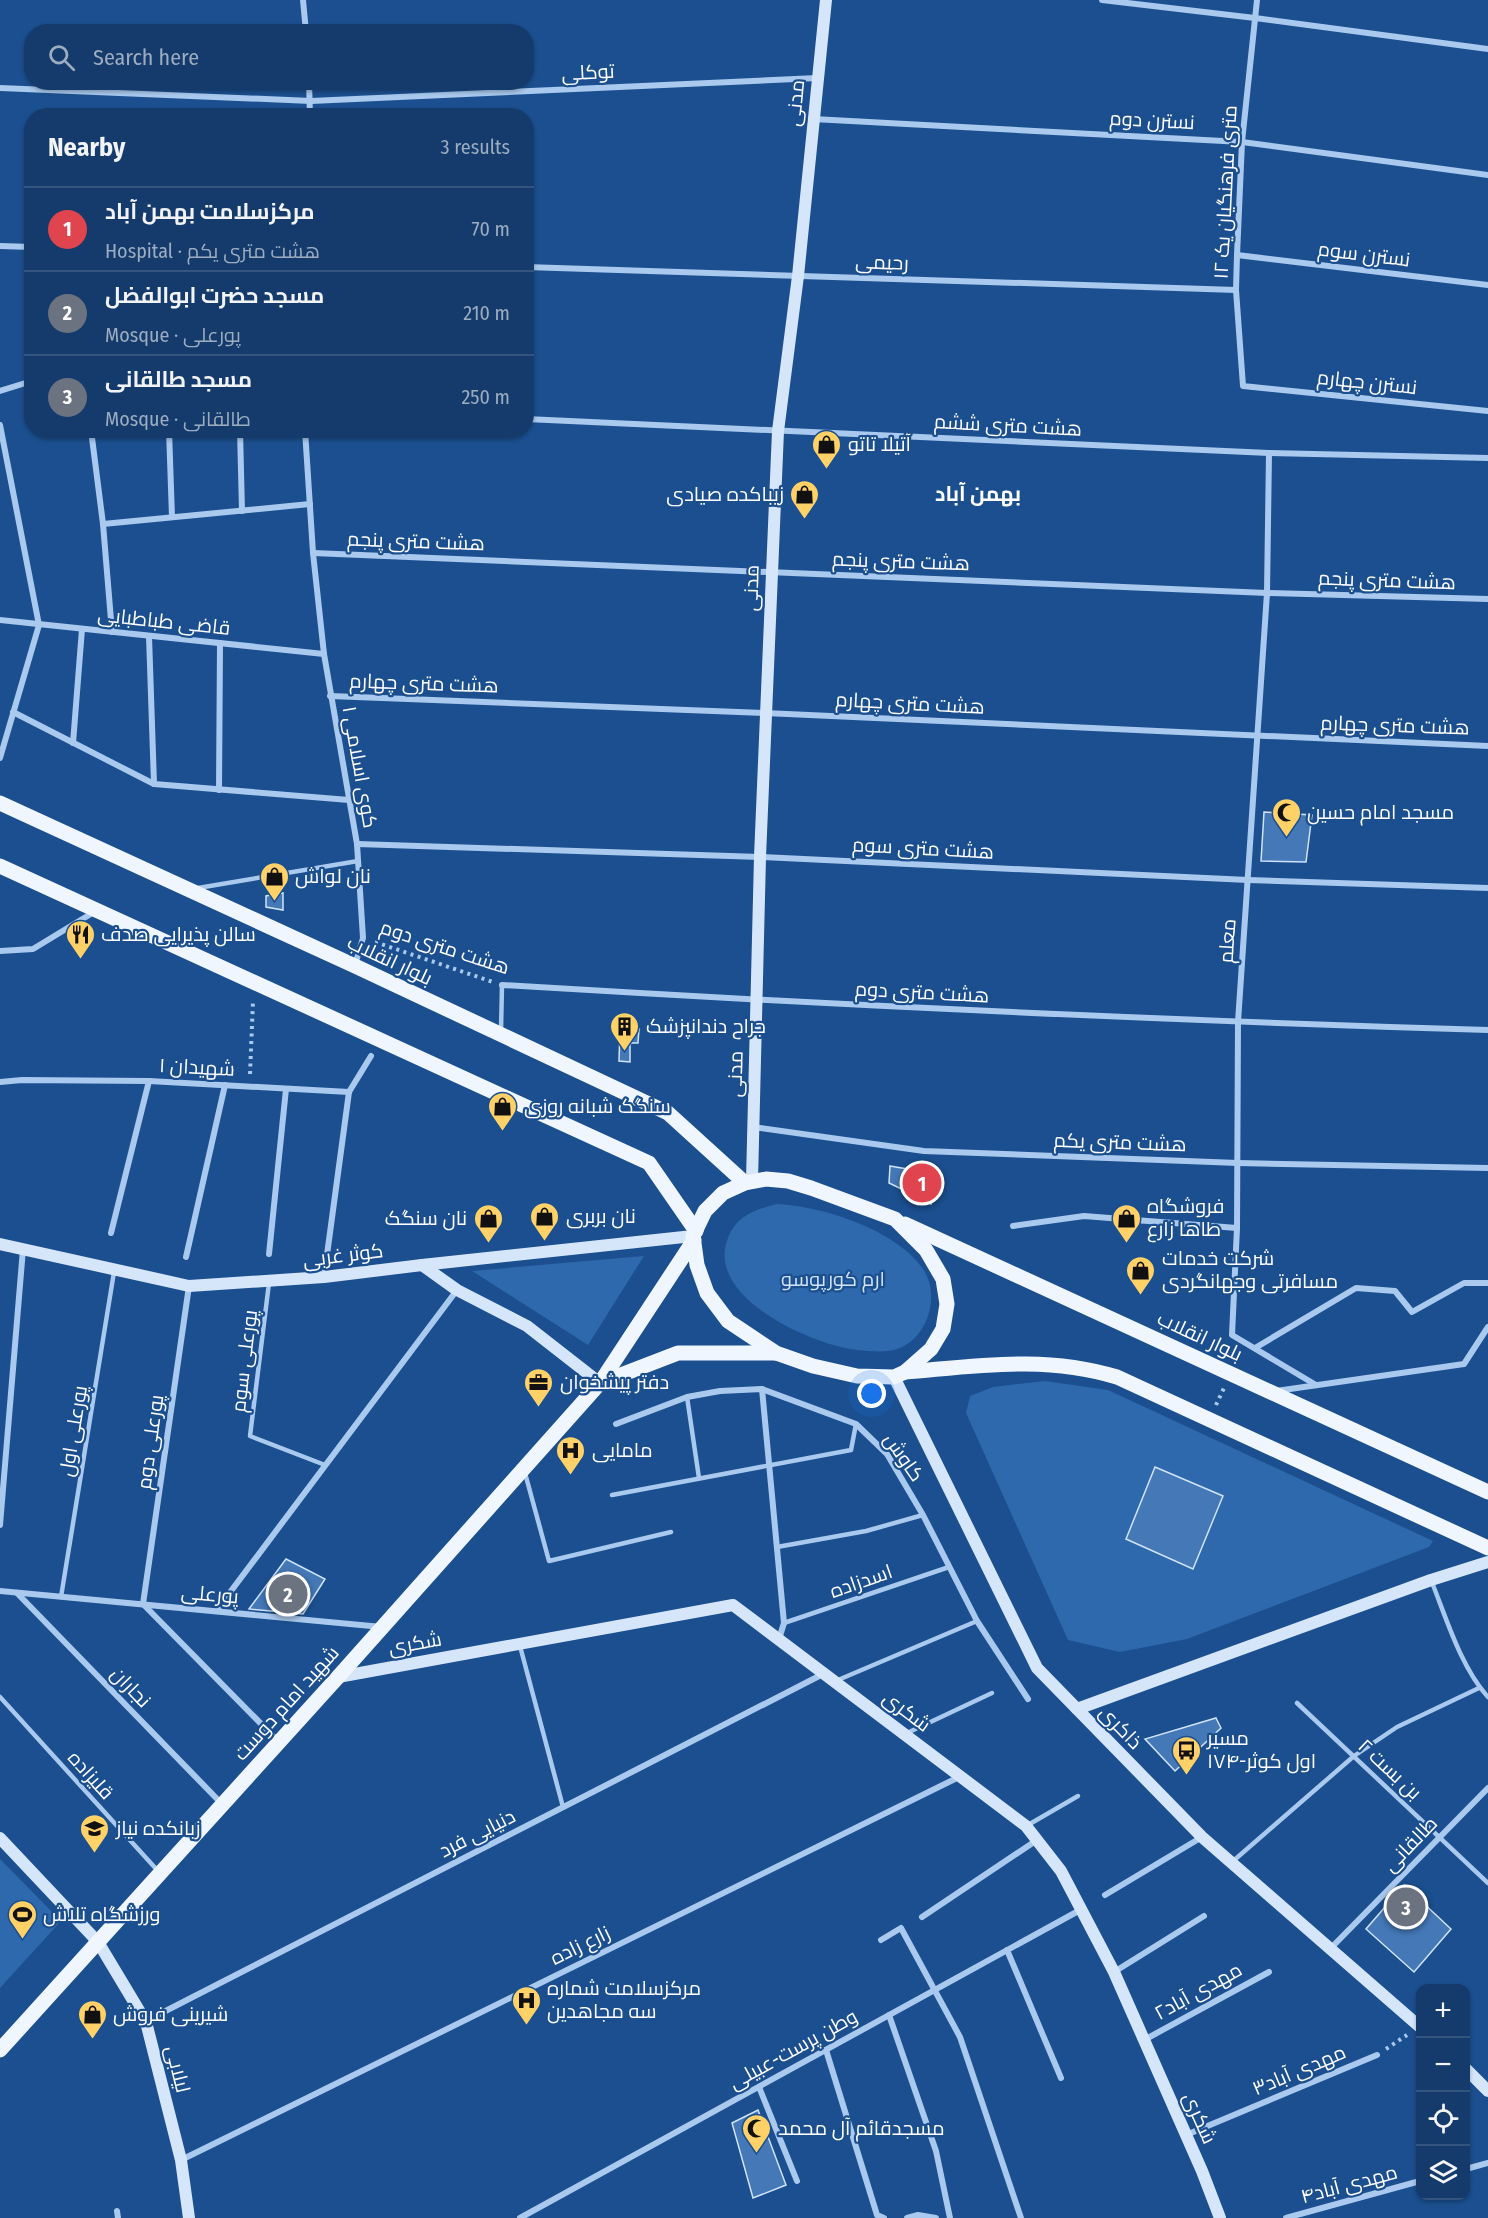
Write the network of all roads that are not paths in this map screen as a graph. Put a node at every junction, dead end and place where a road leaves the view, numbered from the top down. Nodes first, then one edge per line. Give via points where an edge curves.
1 (303, 0) edge
2 (826, 0) edge
3 (1102, 0) edge
4 (1257, 0) edge
5 (1255, 18) junction
6 (305, 24) edge
7 (1488, 49) edge
8 (817, 78) junction
9 (0, 88) edge
10 (24, 89) edge
11 (48, 90) edge
12 (309, 90) edge
13 (310, 101) junction
14 (310, 108) edge
15 (813, 119) junction
16 (1242, 142) junction
17 (1488, 175) edge
18 (0, 246) edge
19 (24, 247) edge
20 (1237, 255) junction
21 (534, 267) edge
22 (798, 276) junction
23 (1488, 285) edge
24 (1236, 290) junction
25 (24, 384) edge
26 (1243, 386) joint
27 (0, 391) edge
28 (1488, 411) edge
29 (534, 419) edge
30 (0, 425) edge
31 (778, 431) junction
32 (92, 438) edge
33 (169, 438) edge
34 (240, 438) edge
35 (306, 438) edge
36 (1269, 453) junction
37 (1488, 458) edge
38 (310, 504) junction
39 (242, 511) junction
40 (171, 518) junction
41 (102, 524) junction
42 (314, 553) junction
43 (771, 572) junction
44 (1267, 593) junction
45 (1488, 599) edge
46 (0, 620) edge
47 (39, 625) junction
48 (82, 629) junction
49 (112, 632) junction
50 (149, 636) junction
51 (220, 643) junction
52 (324, 654) junction
53 (330, 696) junction
54 (13, 712) junction
55 (765, 712) junction
56 (1257, 736) junction
57 (73, 743) junction
58 (1488, 746) edge
59 (0, 758) edge
60 (154, 784) junction
61 (219, 790) junction
62 (349, 800) junction
63 (0, 803) edge
64 (357, 844) junction
65 (760, 856) junction
66 (358, 861) junction
67 (0, 866) edge
68 (1248, 880) junction
69 (1488, 888) edge
70 (188, 890) junction
71 (96, 910) junction
72 (0, 951) edge
73 (355, 966) junction
74 (502, 986) joint
75 (756, 1001) junction
76 (1238, 1022) junction
77 (1488, 1030) edge
78 (501, 1034) junction
79 (371, 1056) dead end
80 (149, 1081) junction
81 (0, 1082) edge
82 (225, 1085) junction
83 (286, 1089) junction
84 (349, 1092) junction
85 (753, 1127) junction
86 (1238, 1163) junction
87 (1488, 1168) edge
88 (749, 1181) junction
89 (895, 1219) junction
90 (1013, 1226) dead end
91 (1237, 1228) junction
92 (111, 1233) dead end
93 (694, 1236) junction
94 (0, 1244) edge
95 (23, 1249) junction
96 (269, 1254) dead end
97 (186, 1257) dead end
98 (422, 1264) junction
99 (114, 1269) junction
100 (324, 1277) junction
101 (269, 1282) junction
102 (1488, 1283) edge
103 (189, 1286) junction
104 (457, 1290) junction
105 (1488, 1328) edge
106 (1255, 1348) junction
107 (776, 1353) junction
108 (899, 1375) junction
109 (600, 1383) junction
110 (1316, 1385) junction
111 (762, 1389) junction
112 (1270, 1391) junction
113 (687, 1397) junction
114 (615, 1424) dead end
115 (856, 1424) junction
116 (325, 1465) junction
117 (770, 1465) junction
118 (524, 1468) junction
119 (699, 1478) junction
120 (1488, 1492) edge
121 (612, 1495) dead end
122 (923, 1515) junction
123 (0, 1525) edge
124 (671, 1532) dead end
125 (777, 1547) junction
126 (1488, 1548) edge
127 (1488, 1562) edge
128 (949, 1568) junction
129 (1431, 1580) junction
130 (0, 1591) edge
131 (16, 1593) junction
132 (61, 1597) junction
133 (143, 1604) junction
134 (216, 1611) junction
135 (977, 1621) junction
136 (784, 1623) junction
137 (382, 1627) junction
138 (778, 1640) junction
139 (519, 1643) junction
140 (824, 1673) junction
141 (338, 1677) junction
142 (835, 1682) junction
143 (1479, 1688) junction
144 (992, 1693) dead end
145 (0, 1697) edge
146 (1488, 1697) edge
147 (1028, 1699) dead end
148 (1297, 1702) dead end
149 (1077, 1709) junction
150 (905, 1734) junction
151 (279, 1742) junction
152 (1354, 1756) junction
153 (962, 1776) junction
154 (1488, 1788) edge
155 (1078, 1796) dead end
156 (223, 1804) junction
157 (563, 1807) junction
158 (1026, 1826) junction
159 (1202, 1837) junction
160 (1440, 1837) junction
161 (0, 1838) edge
162 (1037, 1840) junction
163 (1230, 1864) junction
164 (160, 1873) junction
165 (1488, 1883) edge
166 (1105, 1895) dead end
167 (1082, 1909) junction
168 (1204, 1916) dead end
169 (922, 1917) dead end
170 (881, 1940) dead end
171 (98, 1942) junction
172 (1007, 1950) junction
173 (1330, 1950) junction
174 (1114, 1972) junction
175 (1269, 1972) dead end
176 (935, 1990) junction
177 (889, 2015) junction
178 (146, 2022) junction
179 (1416, 2023) edge
180 (1144, 2040) junction
181 (0, 2050) edge
182 (826, 2050) junction
183 (1377, 2055) road end
184 (1470, 2073) edge
185 (1061, 2078) dead end
186 (759, 2087) junction
187 (1488, 2091) edge
188 (1186, 2135) junction
189 (181, 2160) junction
190 (1488, 2163) edge
191 (1470, 2168) edge
192 (797, 2181) dead end
193 (1416, 2182) edge
194 (189, 2218) edge
195 (520, 2218) edge
196 (884, 2218) edge
197 (908, 2218) edge
198 (936, 2218) edge
199 (950, 2218) edge
200 (1021, 2218) edge
201 (1220, 2218) edge
202 (1286, 2218) edge

1 - 6 street
2 - 8 main road, مدنی
3 - 5 street
4 - 5 street, ۱۲ متری فرهنگیان یک
5 - 7 street
5 - 16 street, ۱۲ متری فرهنگیان یک
8 - 13 street, توکلی
8 - 15 main road, مدنی
9 - 10 street, توکلی
11 - 13 street, توکلی
12 - 13 street
13 - 14 street
15 - 16 street, نسترن دوم
15 - 22 main road, مدنی
16 - 17 street, نسترن دوم
16 - 20 street, ۱۲ متری فرهنگیان یک
18 - 19 street
20 - 23 street, نسترن سوم
20 - 24 street, ۱۲ متری فرهنگیان یک
21 - 22 street, رحیمی
22 - 24 street, رحیمی
22 - 31 main road, مدنی
24 - 26 street, ۱۲ متری فرهنگیان یک
25 - 27 street
26 - 28 street, نسترن چهارم
29 - 31 street, هشت متری ششم
30 - 47 street
31 - 36 street, هشت متری ششم
31 - 43 main road, مدنی
32 - 41 street
33 - 40 street
34 - 39 street
35 - 38 street, کوی اسلامی ۱
36 - 37 street, هشت متری ششم
36 - 44 street, معلم
38 - 39 street
38 - 42 street, کوی اسلامی ۱
39 - 40 street
40 - 41 street
41 - 49 street
42 - 43 street, هشت متری پنجم
42 - 52 street, کوی اسلامی ۱
43 - 44 street, هشت متری پنجم
43 - 55 main road, مدنی
44 - 45 street, هشت متری پنجم
44 - 56 street, معلم
46 - 47 street, قاضی طباطبایی
47 - 48 street, قاضی طباطبایی
47 - 54 street
48 - 49 street, قاضی طباطبایی
48 - 57 street
49 - 50 street, قاضی طباطبایی
50 - 51 street, قاضی طباطبایی
50 - 60 street
51 - 52 street, قاضی طباطبایی
51 - 61 street
52 - 53 street, کوی اسلامی ۱
53 - 55 street, هشت متری چهارم
53 - 62 street, کوی اسلامی ۱
54 - 57 street
54 - 59 street
55 - 56 street, هشت متری چهارم
55 - 65 main road, مدنی
56 - 58 street, هشت متری چهارم
56 - 68 street, معلم
57 - 60 street
60 - 61 street
61 - 62 street
62 - 64 street, کوی اسلامی ۱
63 - 70 main road, بلوار انقلاب
64 - 65 street, هشت متری سوم
64 - 66 street, کوی اسلامی ۱
65 - 68 street, هشت متری سوم
65 - 75 main road, مدنی
66 - 70 lane
66 - 73 street, کوی اسلامی ۱ via 363,938
67 - 71 main road
68 - 69 street, هشت متری سوم
68 - 76 street, معلم
70 - 73 main road, بلوار انقلاب
71 - 72 street via 33,949
71 - 93 main road via 649,1163
73 - 78 main road, بلوار انقلاب
74 - 75 street, هشت متری دوم
74 - 78 lane
75 - 76 street, هشت متری دوم
75 - 85 main road, مدنی
76 - 77 street, هشت متری دوم
76 - 86 street, معلم
78 - 88 main road, بلوار انقلاب via 668,1113
79 - 84 street
80 - 81 street, شهیدان ۱
80 - 82 street, شهیدان ۱
80 - 92 street
82 - 83 street, شهیدان ۱
82 - 97 street
83 - 84 street, شهیدان ۱
83 - 96 street
84 - 100 street
85 - 86 street, هشت متری یکم via 924,1150
85 - 88 main road, مدنی
86 - 87 street, هشت متری یکم
86 - 91 street, معلم
88 - 89 main road, بلوار انقلاب via 796,1183
88 - 93 main road, شهید امام دوست via 723,1193 705,1211
89 - 108 main road via 926,1250 943,1279 947,1304 943,1329 931,1349
89 - 112 main road, بلوار انقلاب
90 - 91 street via 1084,1216
91 - 106 street, معلم via 1232,1335
93 - 98 main road, کوثر غربی
93 - 107 main road via 697,1265 707,1293 728,1321
93 - 109 main road, شهید امام دوست
94 - 95 main road, کوثر غربی
95 - 99 main road, کوثر غربی
95 - 123 street
98 - 100 main road, کوثر غربی
98 - 104 main road
99 - 103 main road, کوثر غربی
99 - 132 lane, پورعلی اول
100 - 101 main road, کوثر غربی
101 - 103 main road, کوثر غربی
101 - 116 lane, پورعلی سوم via 250,1436
102 - 106 street via 1464,1283 1412,1312 1395,1291 1356,1288
103 - 133 street, پورعلی دوم
104 - 109 main road via 527,1326
104 - 116 street
105 - 110 street via 1464,1364
106 - 110 street, معلم
107 - 108 main road via 857,1376
107 - 109 main road via 678,1353
108 - 126 main road via 991,1364 1088,1368 1117,1377
108 - 149 main road, ذاکری via 1037,1668
109 - 118 main road, شهید امام دوست
110 - 112 street
111 - 113 street, کاوش
111 - 115 street, کاوش
111 - 117 street
112 - 120 main road, بلوار انقلاب
113 - 114 street, کاوش
113 - 119 lane
115 - 117 lane via 851,1450
115 - 122 street, کاوش via 887,1454
116 - 134 street
117 - 119 lane
117 - 125 street
118 - 124 lane via 549,1562
118 - 137 main road, شهید امام دوست
119 - 121 lane
122 - 125 lane via 866,1531
122 - 128 street, کاوش
125 - 136 street
127 - 129 main road
128 - 135 street, کاوش
128 - 136 lane, اسدزاده
129 - 143 lane
129 - 149 main road
130 - 131 street, پورعلی
131 - 132 street, پورعلی
131 - 156 street, نجاران
132 - 133 street, پورعلی
133 - 134 street, پورعلی
133 - 151 street, پورعلی
134 - 137 street, پورعلی
135 - 142 lane
135 - 147 street, کاوش
136 - 138 street
137 - 141 main road, شهید امام دوست
138 - 139 main road, شکری via 734,1605
138 - 140 main road, شکری
139 - 141 main road, شکری
139 - 157 lane
140 - 142 main road, شکری
140 - 157 street, دنیایی فرد
141 - 151 main road, شهید امام دوست
142 - 150 main road, شکری
143 - 146 lane
143 - 152 lane via 1396,1727
144 - 150 lane
145 - 164 lane, قلیزاده
148 - 152 lane, بن بست ۲
149 - 159 main road, ذاکری
150 - 153 main road, شکری
151 - 156 main road, شهید امام دوست
152 - 160 lane, بن بست ۲
152 - 163 lane
153 - 158 main road, شکری
153 - 189 street, زارع زاده
154 - 160 street, طالقانی
155 - 158 lane
156 - 164 main road, شهید امام دوست
157 - 178 street, دنیایی فرد
158 - 162 main road, شکری
159 - 163 main road, ذاکری
159 - 166 street
160 - 165 lane, بن بست ۲
160 - 173 street, طالقانی
161 - 171 main road, لیلابی
162 - 167 main road, شکری via 1061,1871
162 - 169 street
163 - 173 main road, ذاکری
164 - 171 main road, شهید امام دوست
167 - 172 street, وطن پرست-عبیلی
167 - 174 main road, شکری
168 - 174 street
170 - 176 street via 902,1928
171 - 178 main road, لیلابی
171 - 181 main road, شهید امام دوست
172 - 176 street, وطن پرست-عبیلی
172 - 185 street
173 - 179 main road, ذاکری
174 - 180 main road, شکری
175 - 180 street, مهدی آباد۲
176 - 177 street, وطن پرست-عبیلی
176 - 200 street via 960,2037
177 - 182 street, وطن پرست-عبیلی
177 - 199 street via 936,2151
178 - 189 main road, لیلابی
180 - 188 main road, شکری
182 - 186 street, وطن پرست-عبیلی
182 - 196 street via 877,2215
183 - 188 street, مهدی آباد۳
184 - 187 main road
186 - 192 street
186 - 195 street, وطن پرست-عبیلی
188 - 201 main road, شکری
189 - 194 main road, لیلابی
190 - 191 street
193 - 202 street, مهدی آباد۴
197 - 198 street

